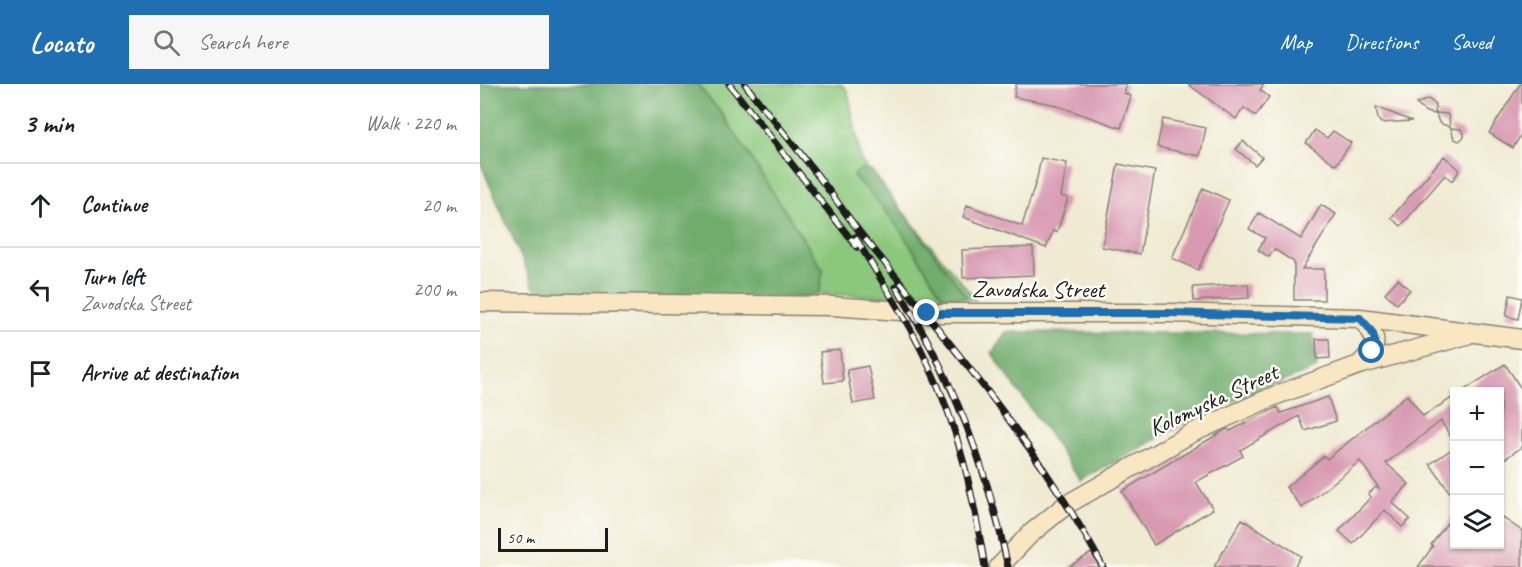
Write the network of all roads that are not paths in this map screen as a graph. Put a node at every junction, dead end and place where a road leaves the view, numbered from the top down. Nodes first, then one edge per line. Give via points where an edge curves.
1 (480, 302) edge
2 (1360, 318) junction
3 (1477, 333) junction
4 (1522, 339) edge
5 (1359, 365) junction
6 (999, 567) edge

1 - 2 main road, Zavodska Street
2 - 3 main road, Zavodska Street
2 - 5 main road via 1372,331 1375,344
3 - 4 main road, Zavodska Street
3 - 5 main road, Kolomyska Street
5 - 6 main road, Kolomyska Street via 1274,396 1191,433 1066,505

